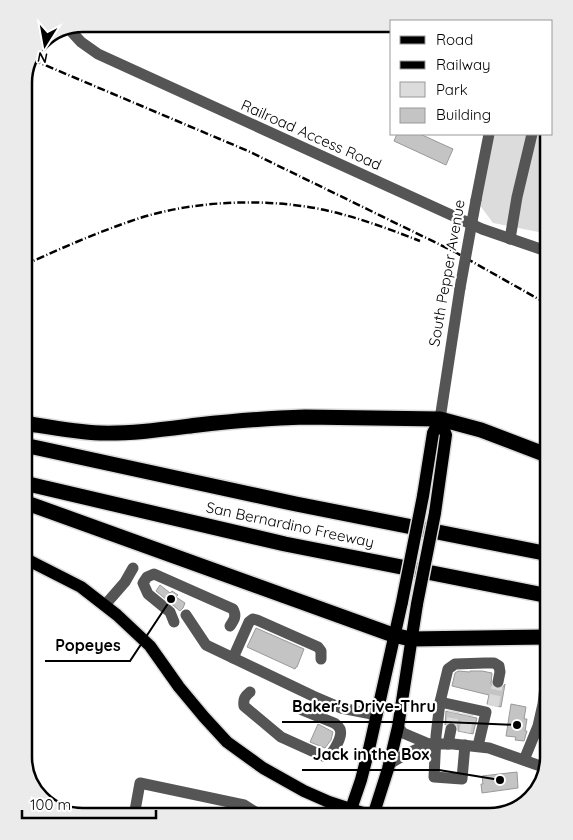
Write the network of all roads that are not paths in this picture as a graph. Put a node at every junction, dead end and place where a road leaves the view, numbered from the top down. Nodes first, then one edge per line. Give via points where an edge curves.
1 (73, 33) edge
2 (489, 135) edge
3 (532, 135) edge
4 (510, 239) junction
5 (540, 249) edge
6 (440, 419) junction
7 (32, 424) edge
8 (32, 447) edge
9 (540, 453) edge
10 (32, 485) edge
11 (32, 505) edge
12 (540, 552) edge
13 (32, 562) edge
14 (133, 568) dead end
15 (540, 594) edge
16 (105, 605) junction
17 (186, 615) dead end
18 (174, 622) dead end
19 (230, 626) dead end
20 (393, 635) junction
21 (540, 637) edge
22 (412, 639) junction
23 (233, 658) junction
24 (321, 659) dead end
25 (498, 682) tunnel mouth
26 (250, 692) dead end
27 (440, 702) junction
28 (302, 710) dead end
29 (377, 715) junction
30 (540, 717) edge
31 (398, 727) junction
32 (451, 729) tunnel mouth
33 (464, 732) tunnel mouth
34 (437, 744) junction
35 (463, 744) junction
36 (478, 746) junction
37 (524, 760) junction
38 (389, 764) junction
39 (540, 766) edge
40 (136, 807) edge
41 (249, 807) edge
42 (339, 808) edge
43 (351, 808) edge
44 (375, 808) edge

1 - 4 street, Railroad Access Road via 98,54
2 - 6 street, South Pepper Avenue, bridge
3 - 4 street
4 - 5 street, Railroad Access Road
6 - 7 highway via 283,417 100,433
6 - 9 highway via 504,438
6 - 20 main road, South Pepper Avenue, bridge via 433,433
6 - 22 main road, South Pepper Avenue, bridge via 446,435
8 - 12 highway, San Bernardino Freeway
10 - 15 highway, San Bernardino Freeway via 285,544
11 - 20 highway
13 - 16 main road via 81,587
14 - 16 street
16 - 42 main road via 150,646 198,710 227,742 304,792
17 - 23 street via 206,645
18 - 19 street via 170,612 148,594 143,583 147,577 154,574 232,609 235,619
20 - 22 highway
20 - 29 main road, South Pepper Avenue
21 - 22 highway
22 - 31 main road, South Pepper Avenue
23 - 24 street via 249,622 257,620 318,647
23 - 29 street via 341,708
25 - 27 street via 500,666 455,664 448,669
26 - 28 street via 245,696 244,706 281,737 323,756 332,754 341,733 338,725
27 - 34 street
27 - 36 street via 469,711 490,709
29 - 43 main road, South Pepper Avenue
30 - 37 street
31 - 34 street via 402,733
31 - 38 main road, South Pepper Avenue
32 - 34 street
33 - 35 street
34 - 35 street
34 - 35 street via 434,777 462,779
34 - 38 street via 408,753
35 - 36 street
36 - 37 street
37 - 39 street
38 - 44 main road, South Pepper Avenue
40 - 41 street via 140,783

